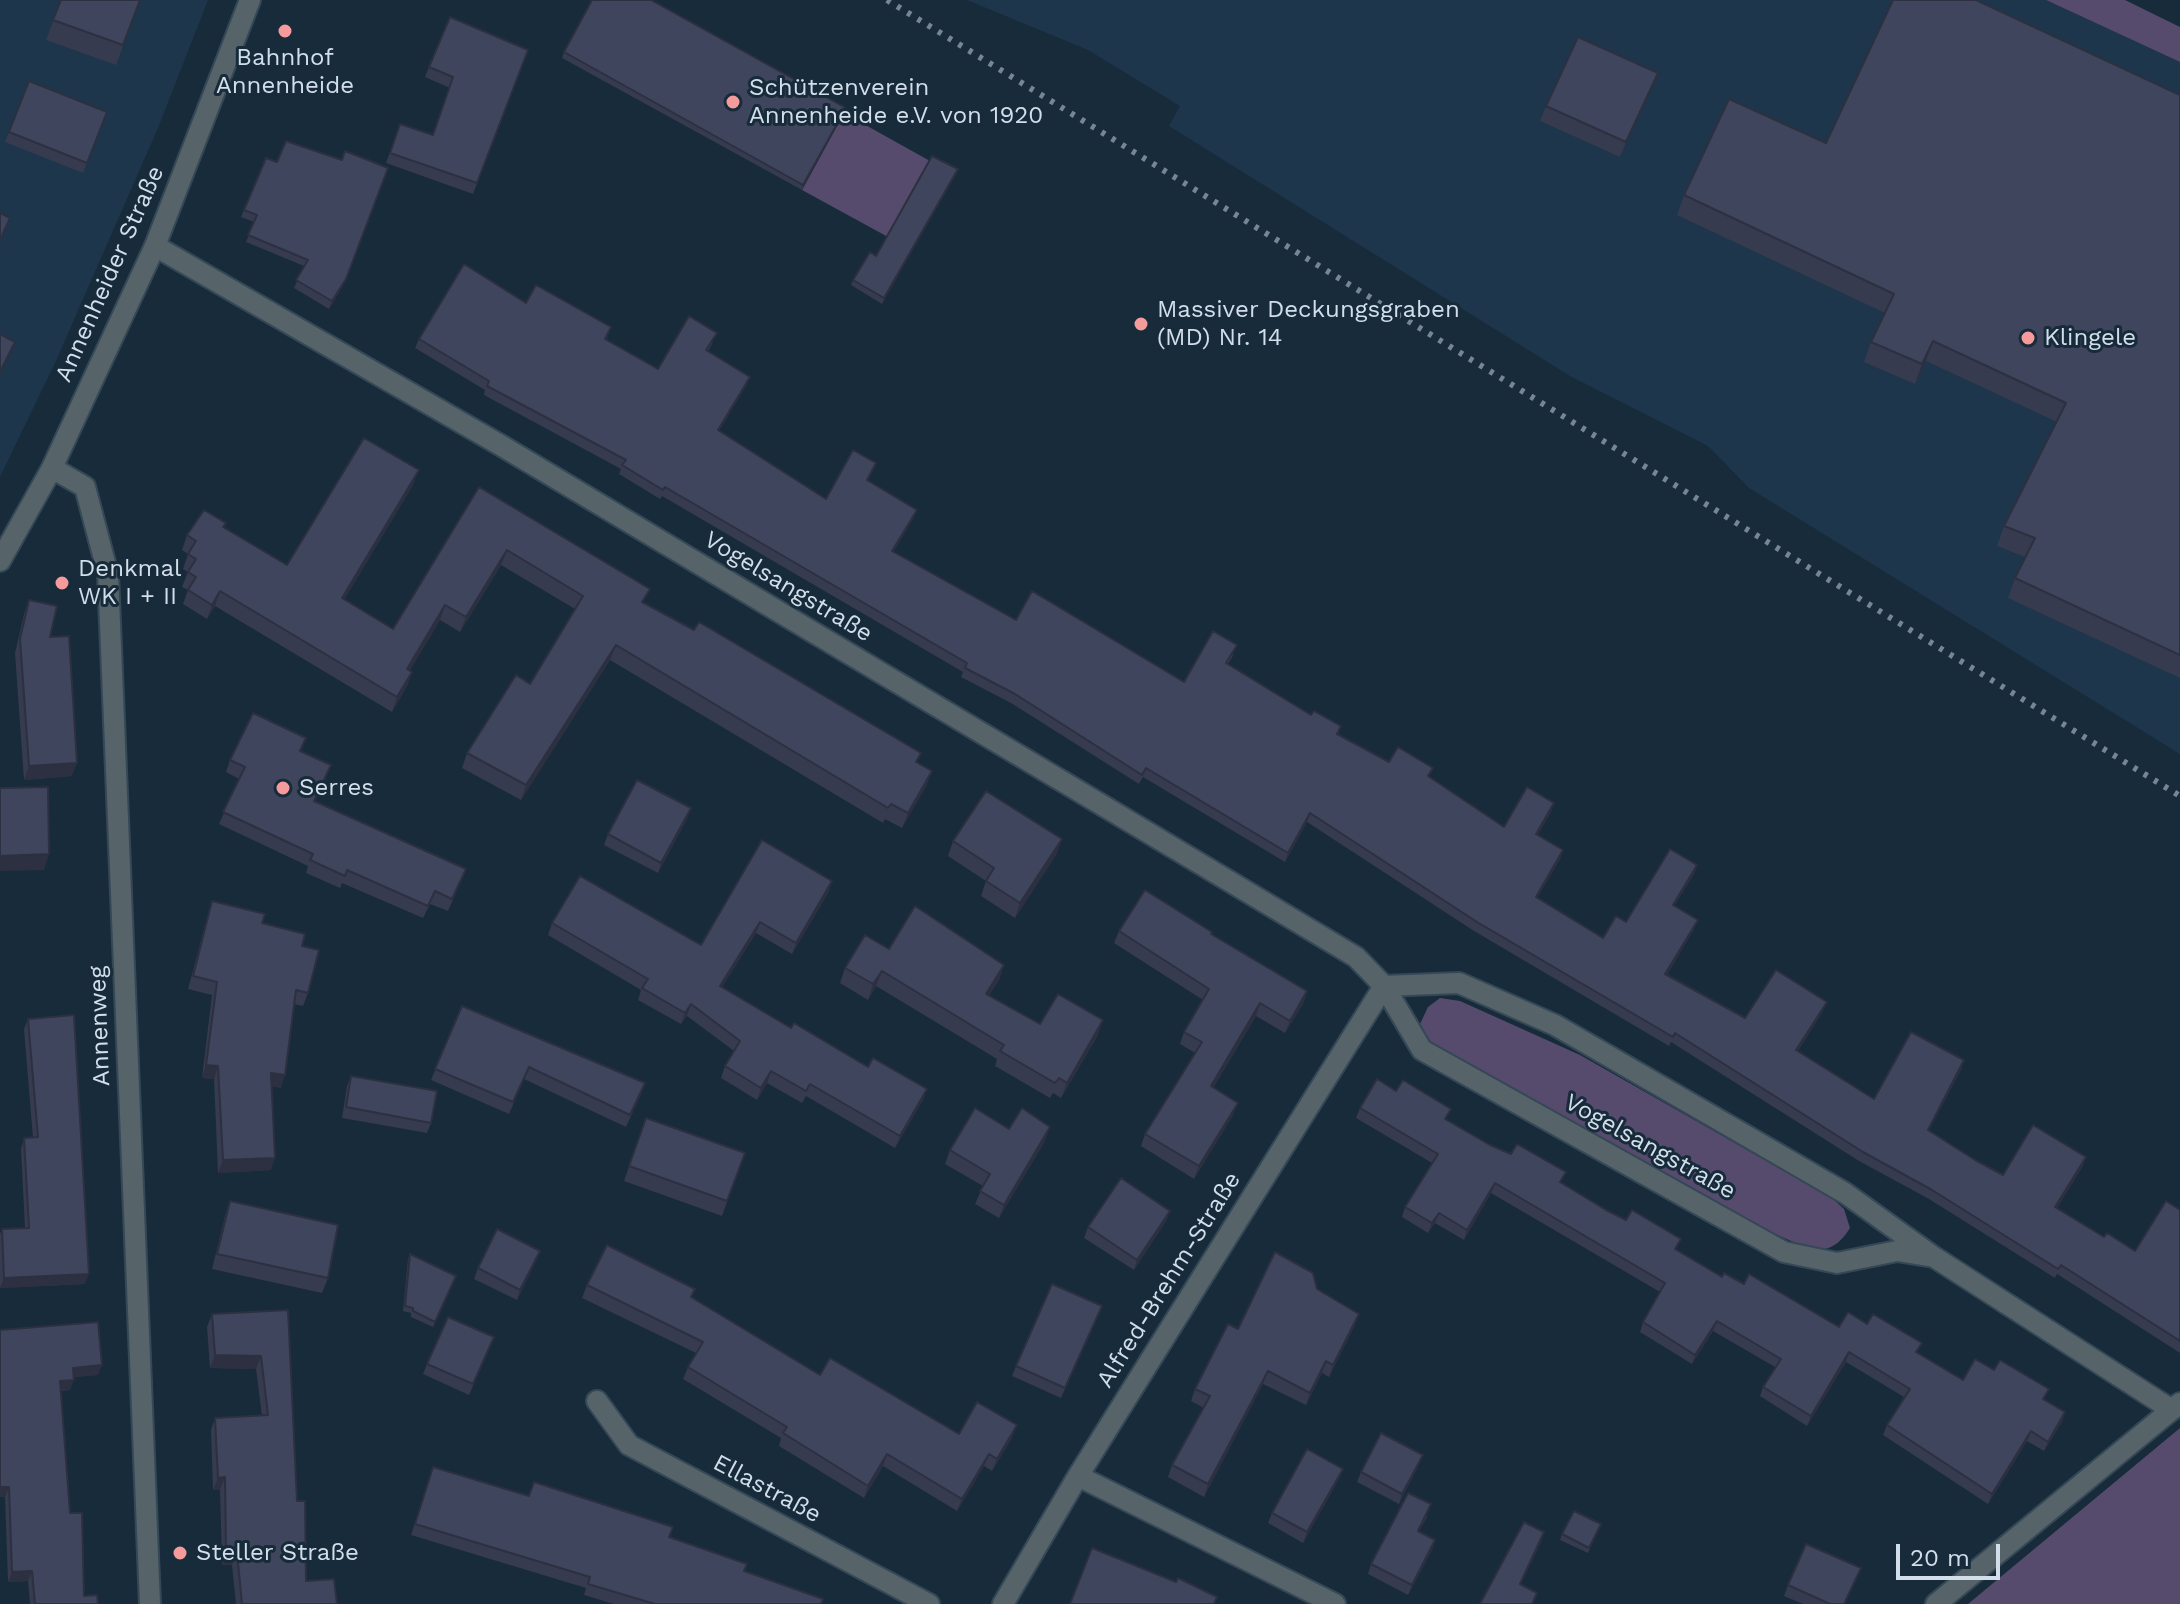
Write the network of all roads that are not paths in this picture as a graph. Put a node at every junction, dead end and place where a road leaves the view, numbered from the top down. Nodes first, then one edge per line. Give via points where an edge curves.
1 (250, 0) edge
2 (155, 246) junction
3 (52, 468) junction
4 (0, 561) edge
5 (1384, 986) junction
6 (1934, 1257) junction
7 (597, 1401) dead end
8 (2176, 1406) edge
9 (1078, 1476) junction
10 (150, 1604) edge
11 (929, 1604) edge
12 (1003, 1604) edge
13 (1335, 1604) edge
14 (1936, 1604) edge

1 - 2 street, Annenheider Straße
2 - 3 street, Annenheider Straße
2 - 5 street, Vogelsangstraße via 502,446 1356,957
3 - 4 street, Annenheider Straße
3 - 10 street, Annenweg via 85,487 108,574
5 - 6 street, Vogelsangstraße via 1459,983 1555,1025 1845,1193
5 - 6 street, Vogelsangstraße via 1422,1050 1784,1252 1837,1263 1897,1251
5 - 9 street, Alfred-Brehm-Straße
6 - 8 street, Vogelsangstraße
7 - 11 street, Ellastraße via 629,1445
8 - 14 street
9 - 12 street, Alfred-Brehm-Straße
9 - 13 street

